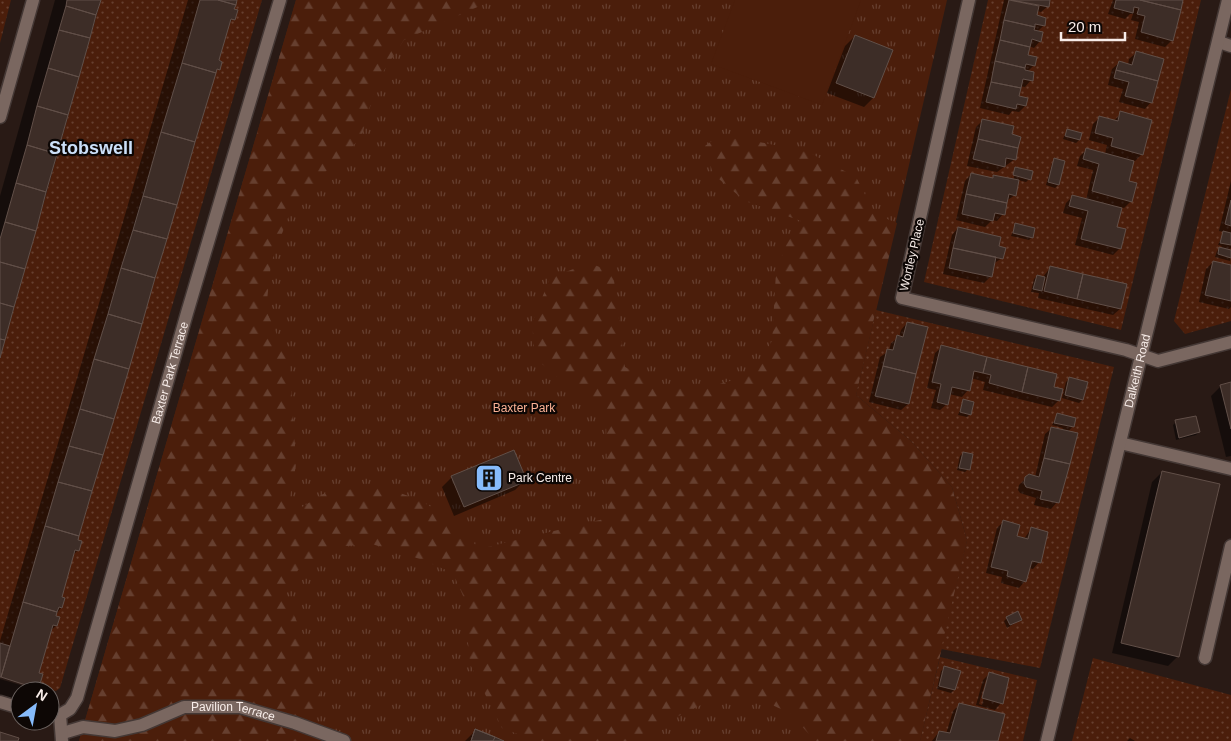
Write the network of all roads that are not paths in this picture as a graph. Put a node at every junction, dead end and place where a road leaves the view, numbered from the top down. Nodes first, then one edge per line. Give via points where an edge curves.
1 (32, 0) edge
2 (280, 0) edge
3 (969, 0) edge
4 (1228, 0) edge
5 (1225, 44) edge
6 (0, 116) edge
7 (1231, 342) edge
8 (1142, 356) junction
9 (1120, 443) junction
10 (1231, 469) edge
11 (1231, 546) edge
12 (1227, 582) edge
13 (1205, 658) dead end
14 (60, 713) edge
15 (62, 737) edge
16 (344, 741) edge
17 (1047, 741) edge

1 - 6 street
2 - 14 street, Baxter Park Terrace via 77,698 70,709
3 - 8 street, Wortley Place via 902,298
4 - 5 street, Dalkeith Road
5 - 8 street, Dalkeith Road
7 - 8 street via 1158,361
8 - 9 street, Dalkeith Road
9 - 10 street
9 - 17 street, Dalkeith Road
11 - 12 street
12 - 13 street
15 - 16 street, Pavilion Terrace via 83,727 115,731 142,725 184,708 240,707

